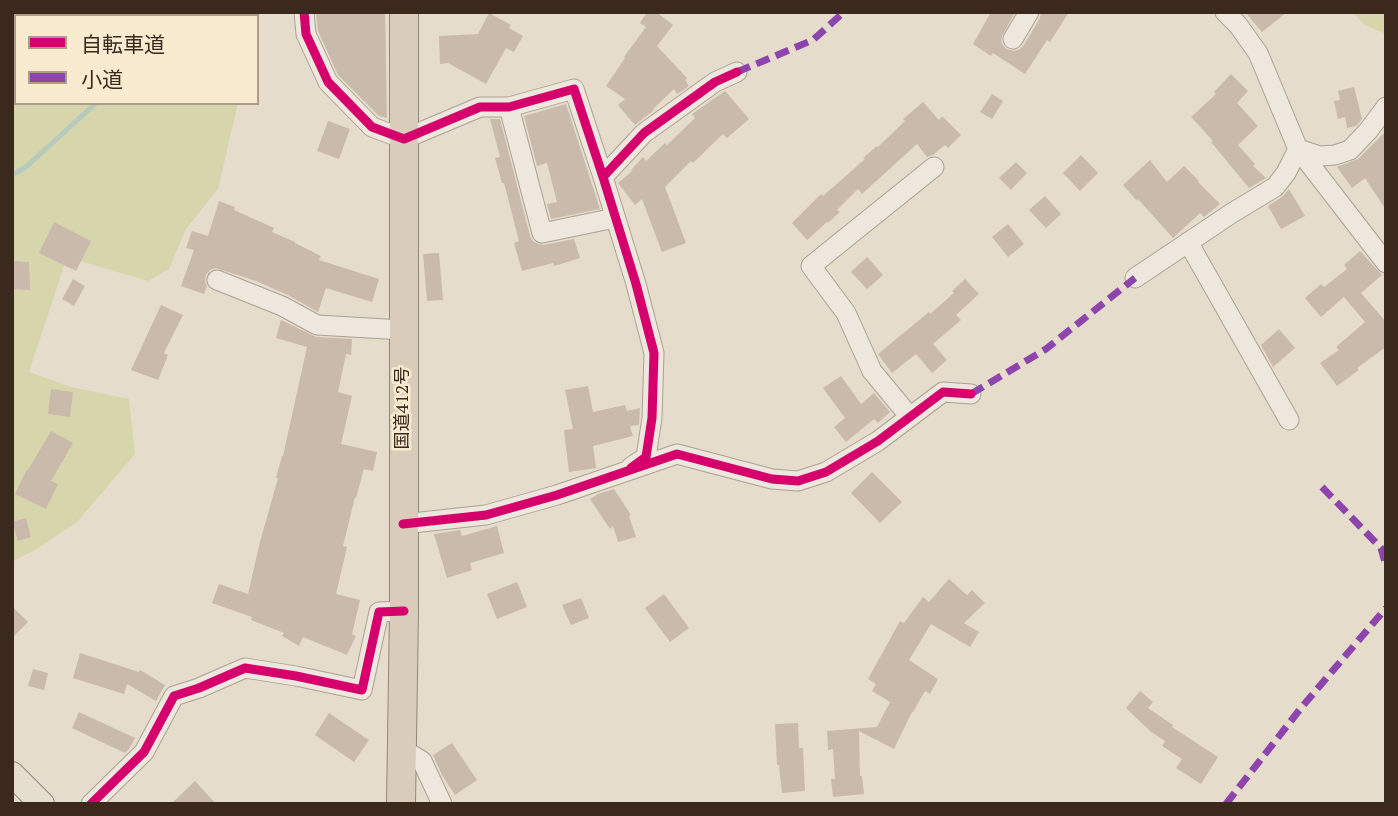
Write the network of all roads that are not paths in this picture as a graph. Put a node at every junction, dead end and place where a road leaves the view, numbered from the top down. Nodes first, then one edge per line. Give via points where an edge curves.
1 (304, 12) edge
2 (404, 12) edge
3 (1029, 12) edge
4 (1225, 12) edge
5 (1013, 39) dead end
6 (737, 72) dead end
7 (509, 107) junction
8 (1386, 107) edge
9 (404, 139) junction
10 (1298, 149) junction
11 (934, 167) dead end
12 (603, 177) junction
13 (615, 218) junction
14 (1188, 242) junction
15 (1386, 263) edge
16 (1135, 278) dead end
17 (217, 280) dead end
18 (403, 330) junction
19 (971, 394) dead end
20 (910, 417) junction
21 (1289, 420) dead end
22 (625, 471) junction
23 (403, 524) junction
24 (404, 611) junction
25 (401, 748) junction
26 (12, 774) edge
27 (42, 804) edge
28 (91, 804) edge
29 (401, 804) edge
30 (442, 804) edge

1 - 9 street via 306,34 328,82 372,127
2 - 9 highway, 国道412号
3 - 5 street
4 - 10 street via 1258,53
6 - 12 street via 715,82 644,133
7 - 9 street via 480,107
7 - 12 street via 574,89
7 - 13 street via 542,233
8 - 10 street via 1350,150 1320,156
9 - 18 highway, 国道412号
10 - 14 street via 1275,187
10 - 15 street
11 - 20 street via 811,266 846,313 872,371
12 - 13 street
13 - 22 street via 654,353 646,457
14 - 16 street
14 - 21 street
17 - 18 street via 317,324
18 - 23 highway, 国道412号
19 - 20 street via 943,392
20 - 22 street via 826,472 798,481 772,479 677,454
22 - 23 street via 486,515
23 - 24 highway, 国道412号
24 - 25 highway, 国道412号
24 - 28 street via 379,612 362,690 246,668 174,695 144,752
25 - 29 highway, 国道412号
25 - 30 street via 422,761
26 - 27 main road

